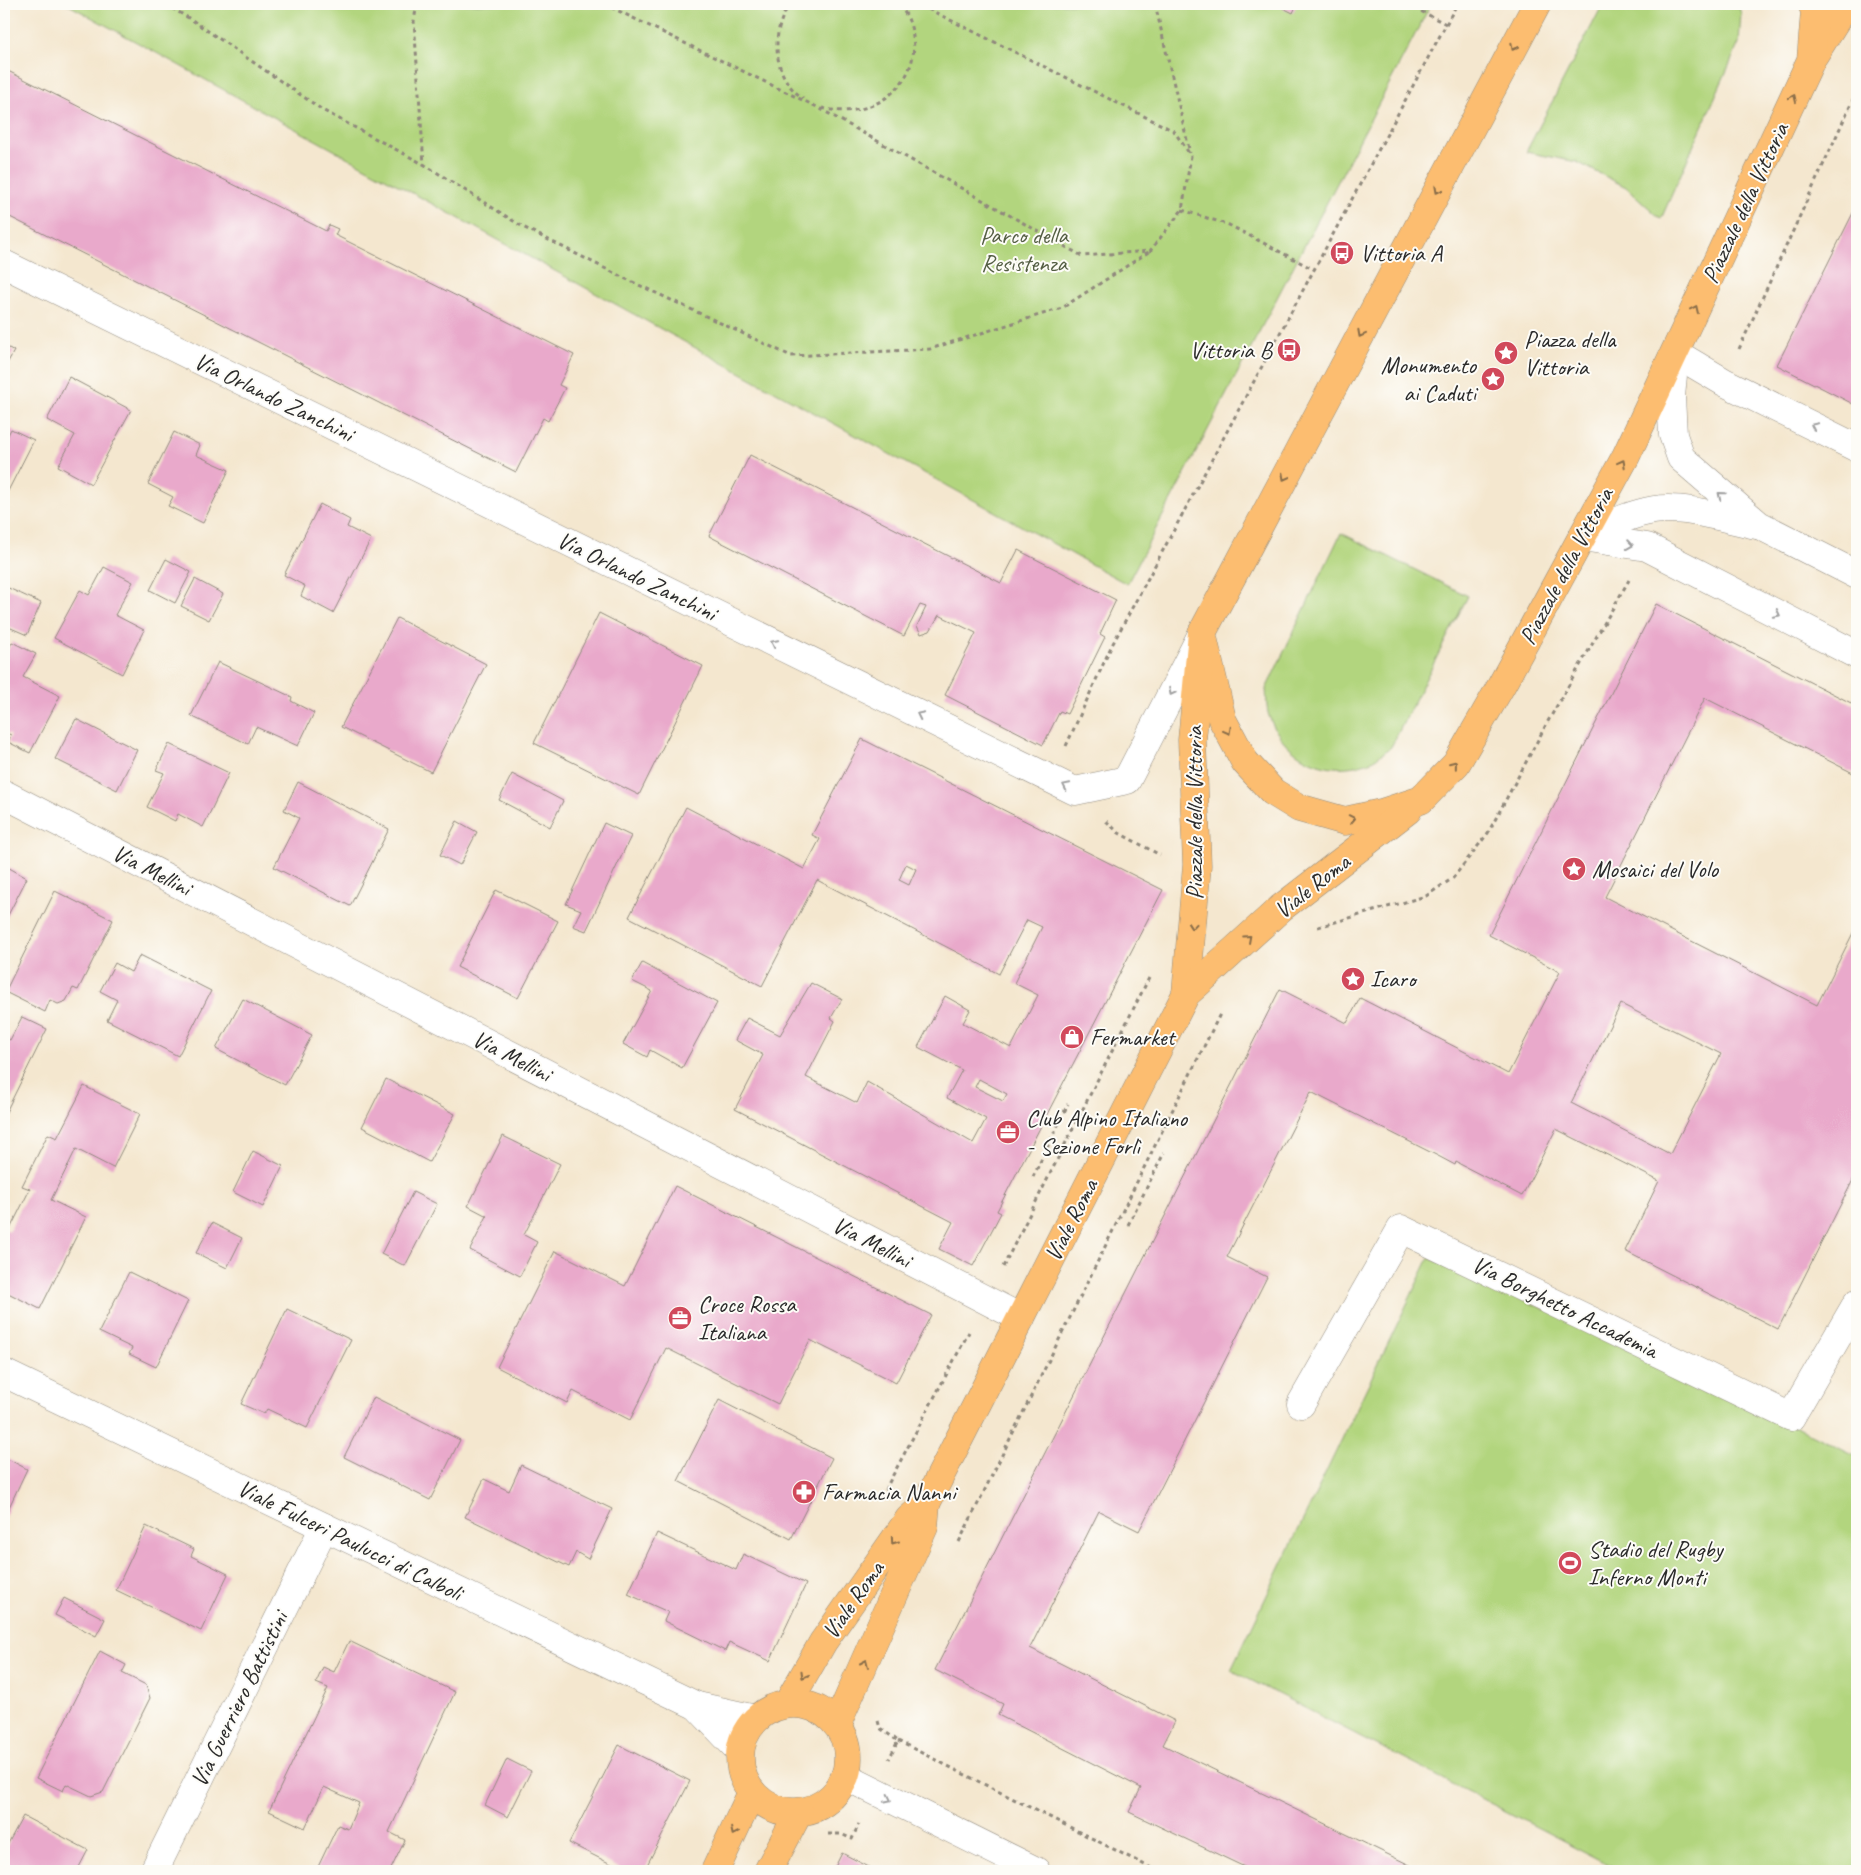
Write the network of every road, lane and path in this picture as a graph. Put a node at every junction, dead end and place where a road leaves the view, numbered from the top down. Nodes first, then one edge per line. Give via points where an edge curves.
1 (165, 4) edge
2 (417, 4) edge
3 (604, 4) edge
4 (790, 4) edge
5 (899, 4) edge
6 (918, 4) edge
7 (1155, 4) edge
8 (1407, 4) edge
9 (1457, 4) edge
10 (1537, 4) edge
11 (1846, 4) edge
12 (1815, 6) edge
13 (1446, 24) junction
14 (1811, 60) junction
15 (1857, 90) edge
16 (817, 107) junction
17 (1190, 156) junction
18 (424, 165) junction
19 (1182, 210) junction
20 (1150, 251) junction
21 (4, 264) edge
22 (1313, 269) junction
23 (1675, 353) junction
24 (1724, 382) junction
25 (1857, 448) edge
26 (1759, 526) junction
27 (1582, 537) junction
28 (1647, 548) junction
29 (1857, 575) edge
30 (1202, 633) junction
31 (1857, 656) edge
32 (1075, 791) junction
33 (4, 794) edge
34 (1421, 800) junction
35 (1163, 856) dead end
36 (1317, 928) dead end
37 (1154, 970) dead end
38 (1186, 994) junction
39 (1222, 1010) dead end
40 (1068, 1104) dead end
41 (1164, 1153) dead end
42 (1033, 1177) dead end
43 (1128, 1225) dead end
44 (986, 1300) junction
45 (1857, 1303) edge
46 (1021, 1318) junction
47 (4, 1373) edge
48 (1301, 1404) dead end
49 (926, 1504) junction
50 (324, 1527) junction
51 (956, 1550) dead end
52 (788, 1703) junction
53 (697, 1706) junction
54 (755, 1719) junction
55 (837, 1724) junction
56 (898, 1742) dead end
57 (740, 1751) junction
58 (845, 1776) junction
59 (752, 1792) junction
60 (799, 1812) junction
61 (154, 1871) edge
62 (715, 1871) edge
63 (768, 1871) edge
64 (1036, 1871) edge
65 (1157, 1871) edge

1 - 18 path via 324,111
2 - 18 path via 414,21
3 - 16 path
4 - 16 path via 783,13 777,34 777,57 785,78 798,95
5 - 16 path via 909,21 913,43 910,66 899,86 882,102 862,111 839,113
6 - 17 path via 1174,131
7 - 17 path
8 - 13 path
9 - 13 path
10 -> 30 main road, Piazzale della Vittoria
11 - 14 main road
12 - 14 main road, Piazzale della Vittoria
13 - 22 path
23 -> 14 main road, Piazzale della Vittoria
15 - 24 path
16 - 20 path via 1082,256
17 - 19 path
18 - 20 path via 532,231 791,356 930,349 1062,308
19 - 20 path
19 - 22 path via 1229,225
32 -> 21 street, Via Orlando Zanchini
22 - 32 path via 1112,647 1062,755
23 - 24 street
26 -> 23 street via 1681,458 1673,434 1671,397
27 -> 23 main road, Piazzale della Vittoria via 1626,456
25 -> 24 street
26 - 27 street via 1683,510 1655,509 1629,516
26 - 29 street
27 -> 28 street
34 -> 27 main road, Piazzale della Vittoria via 1456,764
28 -> 31 street
28 - 36 path via 1488,833 1453,878 1426,896
30 -> 32 street via 1127,780
30 -> 34 main road, Piazzale della Vittoria via 1222,719 1245,762 1274,792 1300,808 1345,821
30 -> 38 main road, Piazzale della Vittoria via 1192,740 1197,864
32 - 35 path via 1119,833
33 - 44 street, Via Mellini
38 -> 34 main road, Viale Roma via 1281,908
37 - 44 path
38 - 46 main road, Viale Roma
39 - 51 path
40 - 42 path
41 - 43 path
44 - 46 street, Via Mellini
45 - 48 street, Via Borghetto Accademia via 1791,1417 1401,1229
46 - 49 main road, Viale Roma
47 - 50 street, Viale Fulceri Paulucci di Calboli
49 -> 52 main road, Viale Roma via 909,1519 823,1642
55 -> 49 main road, Viale Roma via 924,1527
50 - 53 street, Viale Fulceri Paulucci di Calboli
50 - 61 street, Via Guerriero Battistini
52 - 54 main road via 770,1708
52 - 55 main road via 806,1704 824,1711
53 - 54 street, Viale Fulceri Paulucci di Calboli
53 - 57 street, Viale Fulceri Paulucci di Calboli
54 - 57 main road via 745,1733
55 - 58 main road via 846,1740 849,1759
56 - 65 path
57 - 59 main road via 744,1780
58 - 60 main road via 827,1801
58 -> 64 street
59 - 60 main road via 773,1808
59 -> 62 main road
60 - 63 main road

